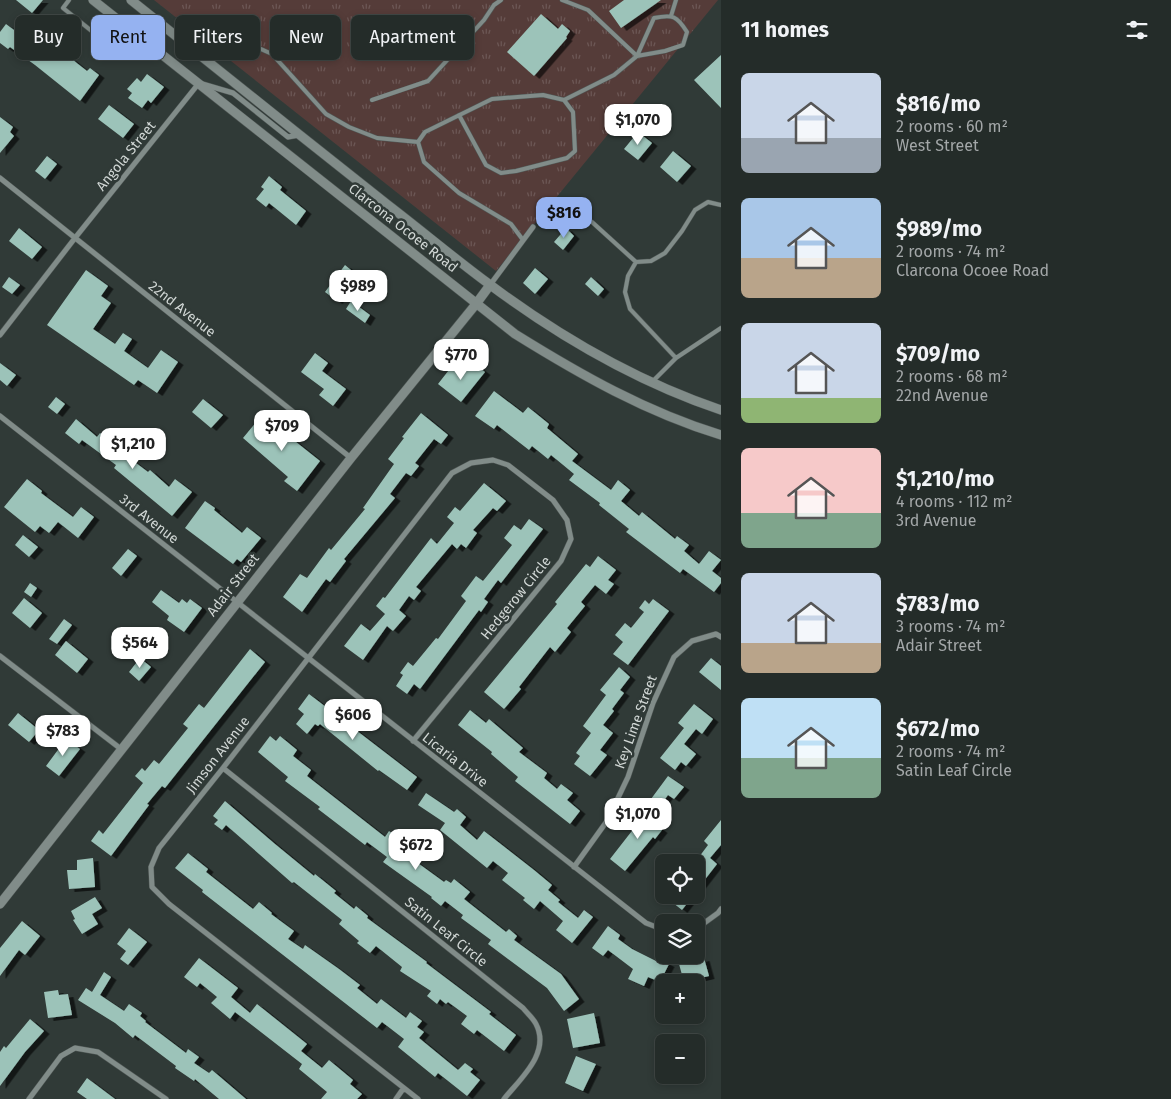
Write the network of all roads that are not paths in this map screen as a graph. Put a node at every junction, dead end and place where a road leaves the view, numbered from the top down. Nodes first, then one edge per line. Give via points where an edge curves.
1 (69, 0) edge
2 (93, 0) edge
3 (131, 0) edge
4 (500, 0) edge
5 (562, 0) edge
6 (676, 0) edge
7 (112, 15) edge
8 (671, 16) junction
9 (91, 31) edge
10 (260, 49) edge
11 (165, 56) edge
12 (638, 56) junction
13 (199, 83) junction
14 (372, 100) dead end
15 (564, 100) junction
16 (459, 115) junction
17 (299, 135) junction
18 (418, 142) junction
19 (0, 178) edge
20 (721, 205) edge
21 (546, 207) dead end
22 (533, 227) dead end
23 (74, 238) junction
24 (524, 240) junction
25 (636, 262) junction
26 (490, 285) junction
27 (476, 304) junction
28 (721, 328) edge
29 (0, 335) edge
30 (676, 358) junction
31 (651, 382) junction
32 (721, 410) edge
33 (0, 416) edge
34 (721, 435) edge
35 (352, 458) junction
36 (237, 602) junction
37 (721, 637) edge
38 (0, 656) edge
39 (307, 658) junction
40 (413, 741) junction
41 (121, 749) junction
42 (223, 768) junction
43 (574, 867) junction
44 (2, 898) edge
45 (721, 910) edge
46 (705, 923) edge
47 (655, 926) edge
48 (404, 1089) junction
49 (29, 1099) edge
50 (166, 1099) edge
51 (396, 1099) edge
52 (418, 1099) edge
53 (504, 1099) edge

1 - 9 lane via 63,8
2 - 7 street, Clarcona Ocoee Road
3 - 17 street, Clarcona Ocoee Road
4 - 14 lane via 428,81
5 - 12 lane via 588,10
6 - 8 lane
8 - 12 lane via 654,18
8 - 12 lane via 679,19 687,32 683,45
10 - 18 lane via 272,54 326,114 377,138
11 - 13 street, Clarcona Ocoee Road
12 - 15 lane via 614,75
13 - 17 street via 233,93 288,137
13 - 23 street, Angola Street
13 - 27 street, Clarcona Ocoee Road
15 - 16 lane via 543,95 492,99
15 - 16 lane via 573,112 575,151 567,158 508,172 501,173 486,165
16 - 18 lane via 425,132
17 - 26 street, Clarcona Ocoee Road
18 - 24 lane via 424,162 459,194 511,224
19 - 23 street, 22nd Avenue
20 - 25 lane via 708,202 695,210 665,253 651,261
21 - 25 lane via 573,213 592,222
22 - 24 street
23 - 29 street, Angola Street
23 - 35 street, 22nd Avenue
24 - 26 street
25 - 30 lane via 628,276 625,292 630,309
26 - 27 street, Adair Street
26 - 31 street, Clarcona Ocoee Road via 554,329
27 - 34 street, Clarcona Ocoee Road via 514,334 576,372 635,402
27 - 35 street, Adair Street
28 - 30 lane
30 - 31 lane
31 - 32 street, Clarcona Ocoee Road
33 - 36 street, 3rd Avenue
35 - 36 street, Adair Street
36 - 39 street, Licaria Drive
36 - 41 street, Adair Street
37 - 43 street, Key Lime Street via 716,634 692,641 674,657 653,703 628,777 607,821
38 - 41 street
39 - 40 street, Licaria Drive
39 - 40 street, Hedgerow Circle via 452,473 471,463 493,460 508,465 553,500 567,520 571,539 561,561
39 - 42 street, Jimson Avenue
40 - 43 street, Licaria Drive
41 - 44 street, Adair Street
42 - 48 street, Jimson Avenue via 159,848 151,867 152,887 169,904
42 - 53 street, Satin Leaf Circle via 524,1008 536,1024 541,1041 534,1061
43 - 47 street, Licaria Drive via 646,923
45 - 46 street
48 - 51 street
48 - 52 street
49 - 50 street via 61,1056 75,1048 98,1052

